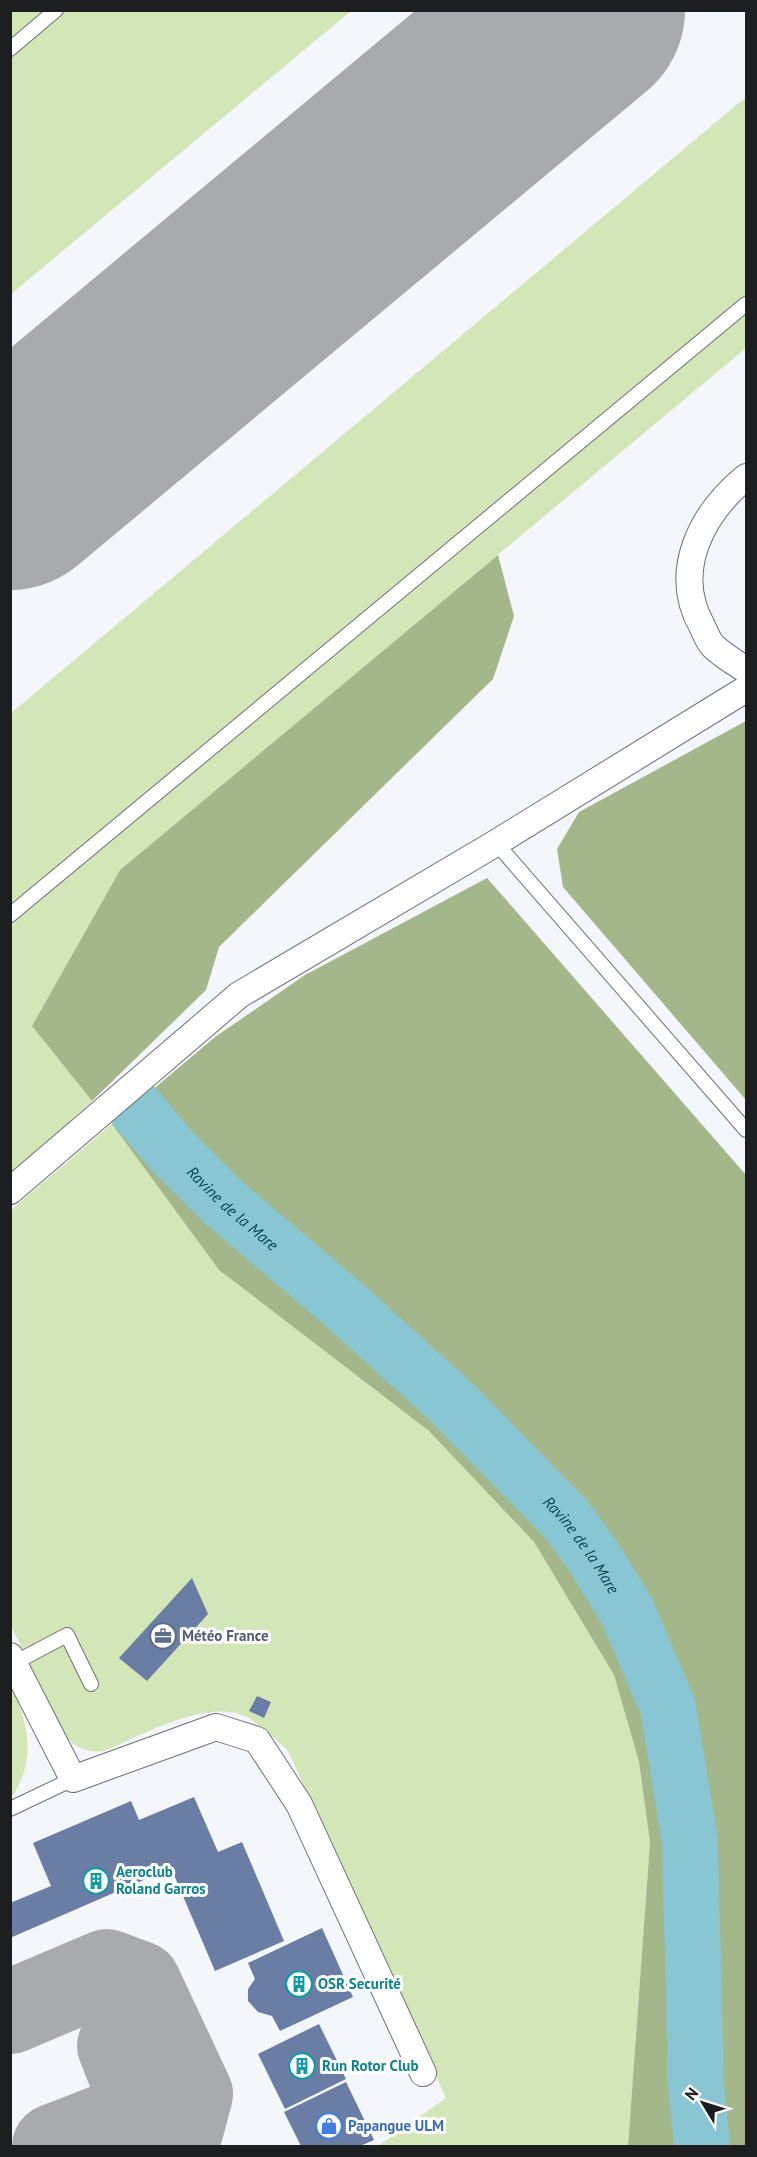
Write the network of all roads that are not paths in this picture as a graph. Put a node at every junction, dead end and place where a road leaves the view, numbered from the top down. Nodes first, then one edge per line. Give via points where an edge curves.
1 (56, 10) edge
2 (10, 49) edge
3 (747, 304) edge
4 (747, 477) edge
5 (747, 670) edge
6 (747, 689) edge
7 (496, 843) junction
8 (10, 915) edge
9 (747, 1130) edge
10 (10, 1191) edge
11 (12, 1660) edge
12 (91, 1684) dead end
13 (73, 1779) junction
14 (10, 1809) edge
15 (423, 2073) dead end

1 - 2 lane
3 - 8 lane
4 - 5 street via 712,511 695,541 689,576 693,612 713,646
6 - 7 street
7 - 9 lane
7 - 10 street via 239,995
11 - 12 lane via 66,1635
11 - 13 street
13 - 14 lane
13 - 15 street via 216,1727 257,1740 299,1804

